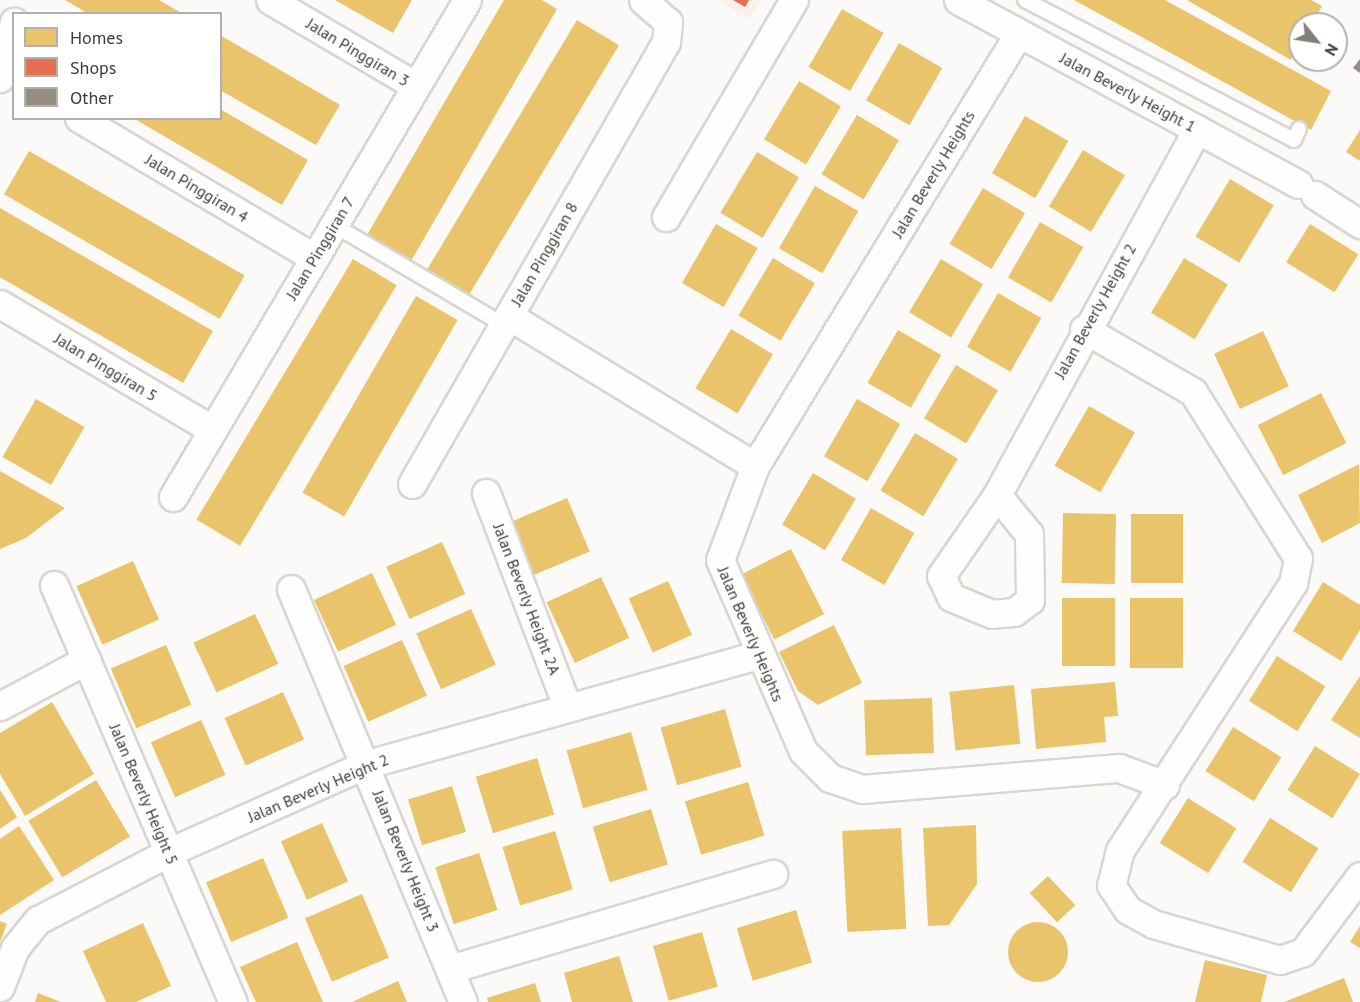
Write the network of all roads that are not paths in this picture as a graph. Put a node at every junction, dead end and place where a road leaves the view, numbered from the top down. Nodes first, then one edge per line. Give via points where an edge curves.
1 (270, 0) edge
2 (467, 0) edge
3 (643, 0) edge
4 (794, 0) edge
5 (958, 0) edge
6 (1025, 0) edge
7 (1019, 33) junction
8 (12, 36) edge
9 (6, 77) edge
10 (416, 86) junction
11 (82, 120) edge
12 (1197, 129) junction
13 (1299, 129) dead end
14 (666, 218) dead end
15 (1360, 224) edge
16 (334, 225) junction
17 (315, 258) junction
18 (0, 304) edge
19 (506, 320) junction
20 (1084, 329) junction
21 (213, 430) junction
22 (755, 466) junction
23 (412, 484) dead end
24 (486, 493) dead end
25 (997, 495) dead end
26 (173, 497) dead end
27 (54, 585) dead end
28 (291, 589) dead end
29 (757, 655) junction
30 (86, 660) junction
31 (0, 706) edge
32 (567, 706) junction
33 (367, 764) junction
34 (1165, 785) junction
35 (169, 852) junction
36 (773, 874) dead end
37 (1360, 876) edge
38 (450, 969) junction
39 (0, 987) edge
40 (224, 995) edge
41 (463, 1002) edge

1 - 10 street, Jalan Pinggiran 3
2 - 10 street, Jalan Pinggiran 7
3 - 19 street, Jalan Pinggiran 8 via 668,22 666,42
4 - 14 street
5 - 7 street, Jalan Beverly Height 1
6 - 13 lane via 1294,140
7 - 12 street, Jalan Beverly Height 1
7 - 22 street, Jalan Beverly Heights
8 - 9 street
10 - 16 street, Jalan Pinggiran 7
11 - 17 street, Jalan Pinggiran 4
12 - 15 street, Jalan Beverly Height 1 via 1306,189
12 - 20 street, Jalan Beverly Height 2
16 - 17 street, Jalan Pinggiran 7
16 - 19 lane
17 - 21 street, Jalan Pinggiran 7
18 - 21 street, Jalan Pinggiran 5
19 - 22 street
19 - 23 street, Jalan Pinggiran 8
20 - 25 street, Jalan Beverly Height 2
20 - 34 street via 1193,392 1298,558 1293,583
21 - 26 street, Jalan Pinggiran 7
22 - 29 street, Jalan Beverly Heights via 720,560
24 - 32 street, Jalan Beverly Height 2A
27 - 30 street, Jalan Beverly Height 5
28 - 33 street, Jalan Beverly Height 3
29 - 32 street, Jalan Beverly Height 2
29 - 34 street, Jalan Beverly Heights via 803,751 830,778 862,789 1119,768
30 - 31 street
30 - 35 street, Jalan Beverly Height 5
32 - 33 street, Jalan Beverly Height 2
33 - 35 street, Jalan Beverly Height 2
33 - 38 street, Jalan Beverly Height 3
34 - 37 street via 1120,850 1111,885 1128,910 1153,924 1280,960 1304,952
35 - 39 street, Jalan Beverly Height 2 via 38,920 15,948
35 - 40 street, Jalan Beverly Height 5
36 - 38 street
38 - 41 street, Jalan Beverly Height 3

